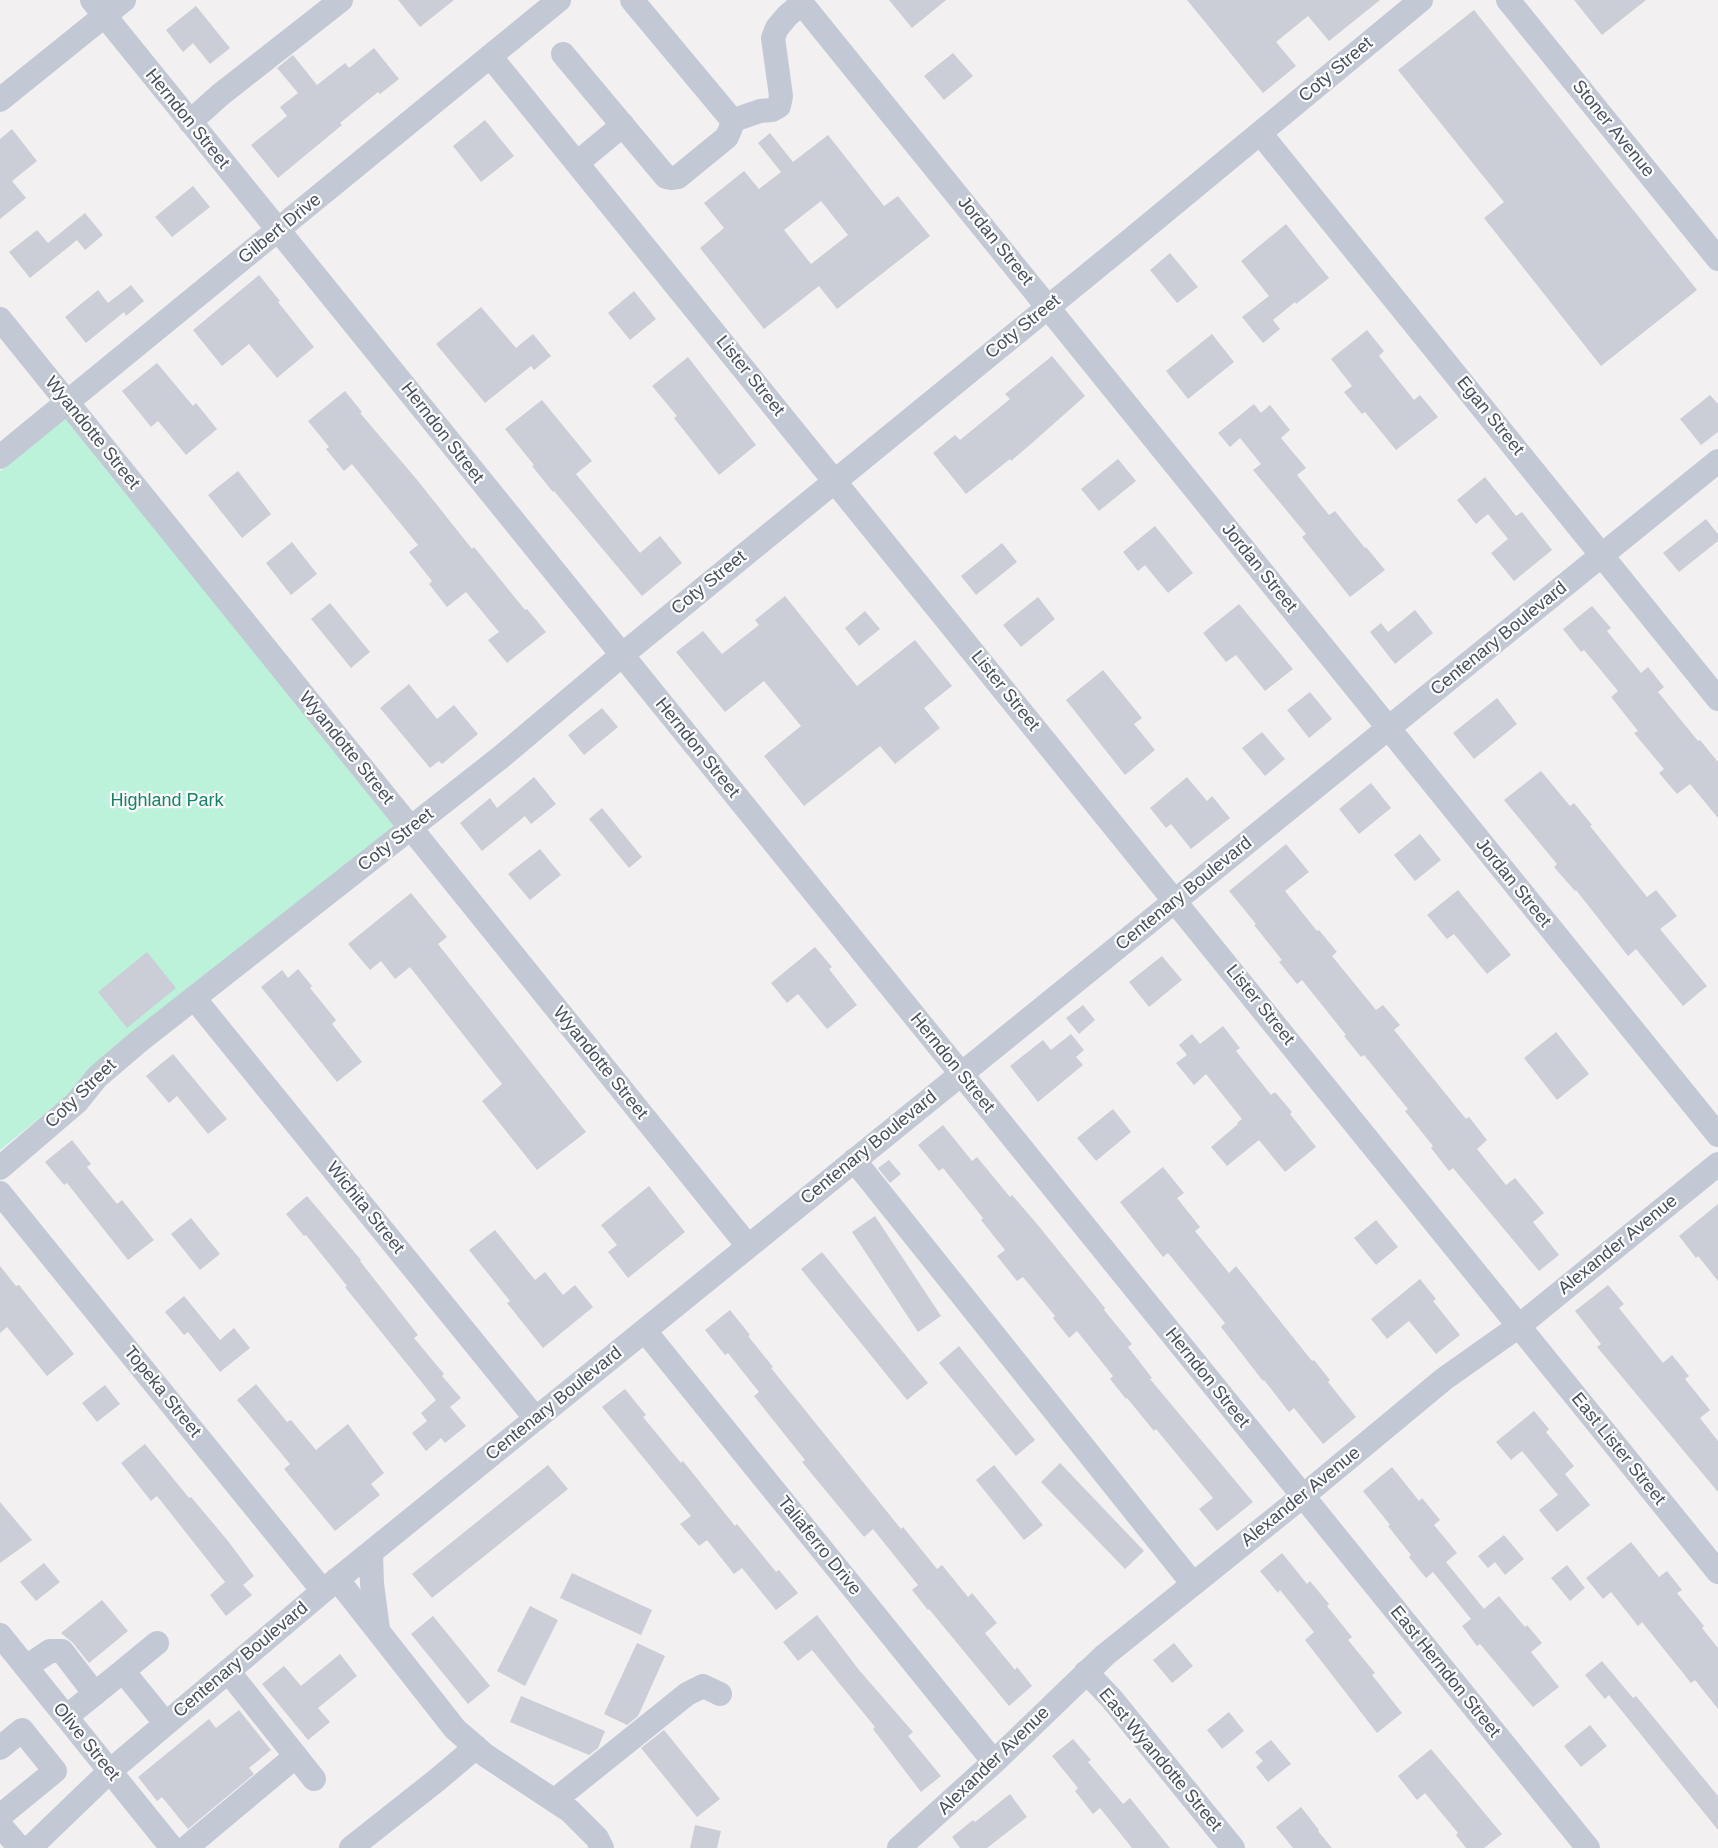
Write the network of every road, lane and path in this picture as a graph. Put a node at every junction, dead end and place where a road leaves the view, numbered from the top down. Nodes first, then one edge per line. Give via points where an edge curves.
1 (124, 0) edge
2 (342, 0) edge
3 (559, 0) edge
4 (632, 0) edge
5 (1421, 0) edge
6 (1508, 0) edge
7 (801, 2) edge
8 (98, 8) edge
9 (563, 54) dead end
10 (490, 56) junction
11 (0, 100) edge
12 (731, 117) junction
13 (190, 122) junction
14 (623, 125) junction
15 (1260, 133) junction
16 (577, 163) junction
17 (278, 231) junction
18 (1718, 259) edge
19 (1048, 306) junction
20 (0, 320) edge
21 (67, 402) junction
22 (0, 457) edge
23 (1716, 468) edge
24 (835, 480) junction
25 (1602, 556) junction
26 (622, 655) junction
27 (1718, 699) edge
28 (1389, 729) junction
29 (410, 828) junction
30 (1175, 901) junction
31 (194, 998) junction
32 (961, 1073) junction
33 (1718, 1135) edge
34 (854, 1160) junction
35 (1718, 1164) edge
36 (0, 1168) edge
37 (0, 1193) edge
38 (748, 1246) junction
39 (1519, 1326) junction
40 (644, 1331) junction
41 (536, 1419) junction
42 (1303, 1496) junction
43 (371, 1552) junction
44 (1718, 1572) edge
45 (1193, 1584) junction
46 (330, 1585) junction
47 (379, 1632) junction
48 (0, 1635) edge
49 (157, 1643) dead end
50 (26, 1667) junction
51 (124, 1671) junction
52 (228, 1671) junction
53 (1086, 1672) junction
54 (95, 1694) junction
55 (720, 1694) dead end
56 (66, 1717) junction
57 (166, 1724) junction
58 (476, 1747) junction
59 (0, 1748) edge
60 (296, 1756) junction
61 (994, 1762) junction
62 (110, 1771) junction
63 (314, 1778) dead end
64 (555, 1800) junction
65 (0, 1816) edge
66 (0, 1825) edge
67 (20, 1848) edge
68 (30, 1848) edge
69 (172, 1848) edge
70 (186, 1848) edge
71 (351, 1848) edge
72 (602, 1848) edge
73 (899, 1848) edge
74 (1233, 1848) edge
75 (1588, 1848) edge

1 - 8 street
2 - 13 street
3 - 10 street, Gilbert Drive
4 - 12 street
5 - 15 street, Coty Street
6 - 18 street, Stoner Avenue
7 - 12 street via 777,28 773,38 781,96 779,106
7 - 19 street, Jordan Street
8 - 11 street
8 - 13 street, Herndon Street
9 - 14 street
10 - 16 street, Lister Street
10 - 17 street, Gilbert Drive
12 - 14 street via 727,137 678,177 671,178 666,177
13 - 17 street, Herndon Street
14 - 16 street
15 - 19 street, Coty Street
15 - 25 street, Egan Street
16 - 24 street, Lister Street
17 - 21 street, Gilbert Drive
17 - 26 street, Herndon Street
19 - 24 street, Coty Street
19 - 28 street, Jordan Street
20 - 21 street, Wyandotte Street
21 - 22 street, Gilbert Drive
21 - 29 street, Wyandotte Street
23 - 25 street, Centenary Boulevard
24 - 26 street, Coty Street
24 - 30 street, Lister Street
25 - 27 street, Egan Street
25 - 28 street, Centenary Boulevard
26 - 29 street, Coty Street via 501,757
26 - 32 street, Herndon Street
28 - 30 street, Centenary Boulevard
28 - 33 street, Jordan Street
29 - 31 street, Coty Street
29 - 38 street, Wyandotte Street
30 - 32 street, Centenary Boulevard
30 - 39 street, Lister Street
31 - 36 street, Coty Street via 97,1077 77,1102
31 - 41 street, Wichita Street
32 - 34 street, Centenary Boulevard
32 - 42 street, Herndon Street
34 - 38 street, Centenary Boulevard
34 - 45 street
35 - 39 street, Alexander Avenue
37 - 46 street, Topeka Street
38 - 40 street, Centenary Boulevard
39 - 42 street, Alexander Avenue via 1444,1379
39 - 44 street, East Lister Street
40 - 41 street, Centenary Boulevard
40 - 61 street, Taliaferro Drive
41 - 43 street, Centenary Boulevard
42 - 45 street, Alexander Avenue
42 - 75 street, East Herndon Street
43 - 46 street, Centenary Boulevard
43 - 47 street via 372,1593
45 - 53 street, Alexander Avenue
46 - 47 street, Topeka Street
46 - 52 street, Centenary Boulevard
47 - 58 street, Topeka Street via 455,1729
48 - 50 street, Olive Street
49 - 51 street
50 - 54 street via 50,1651 62,1651
50 - 56 street, Olive Street
51 - 54 street
51 - 57 street
52 - 57 street, Centenary Boulevard
52 - 60 street
53 - 61 street, Alexander Avenue
53 - 74 street, East Wyandotte Street via 1111,1698
54 - 56 street
55 - 64 street via 703,1686 687,1694
56 - 62 street, Olive Street
57 - 62 street, Centenary Boulevard
58 - 64 street, Topeka Street
58 - 71 street
59 - 65 street via 22,1730 55,1771
60 - 63 street
60 - 70 street
61 - 73 street, Alexander Avenue
62 - 68 street, Centenary Boulevard
62 - 69 street, Olive Street
64 - 72 street, Topeka Street via 597,1838
66 - 67 street

